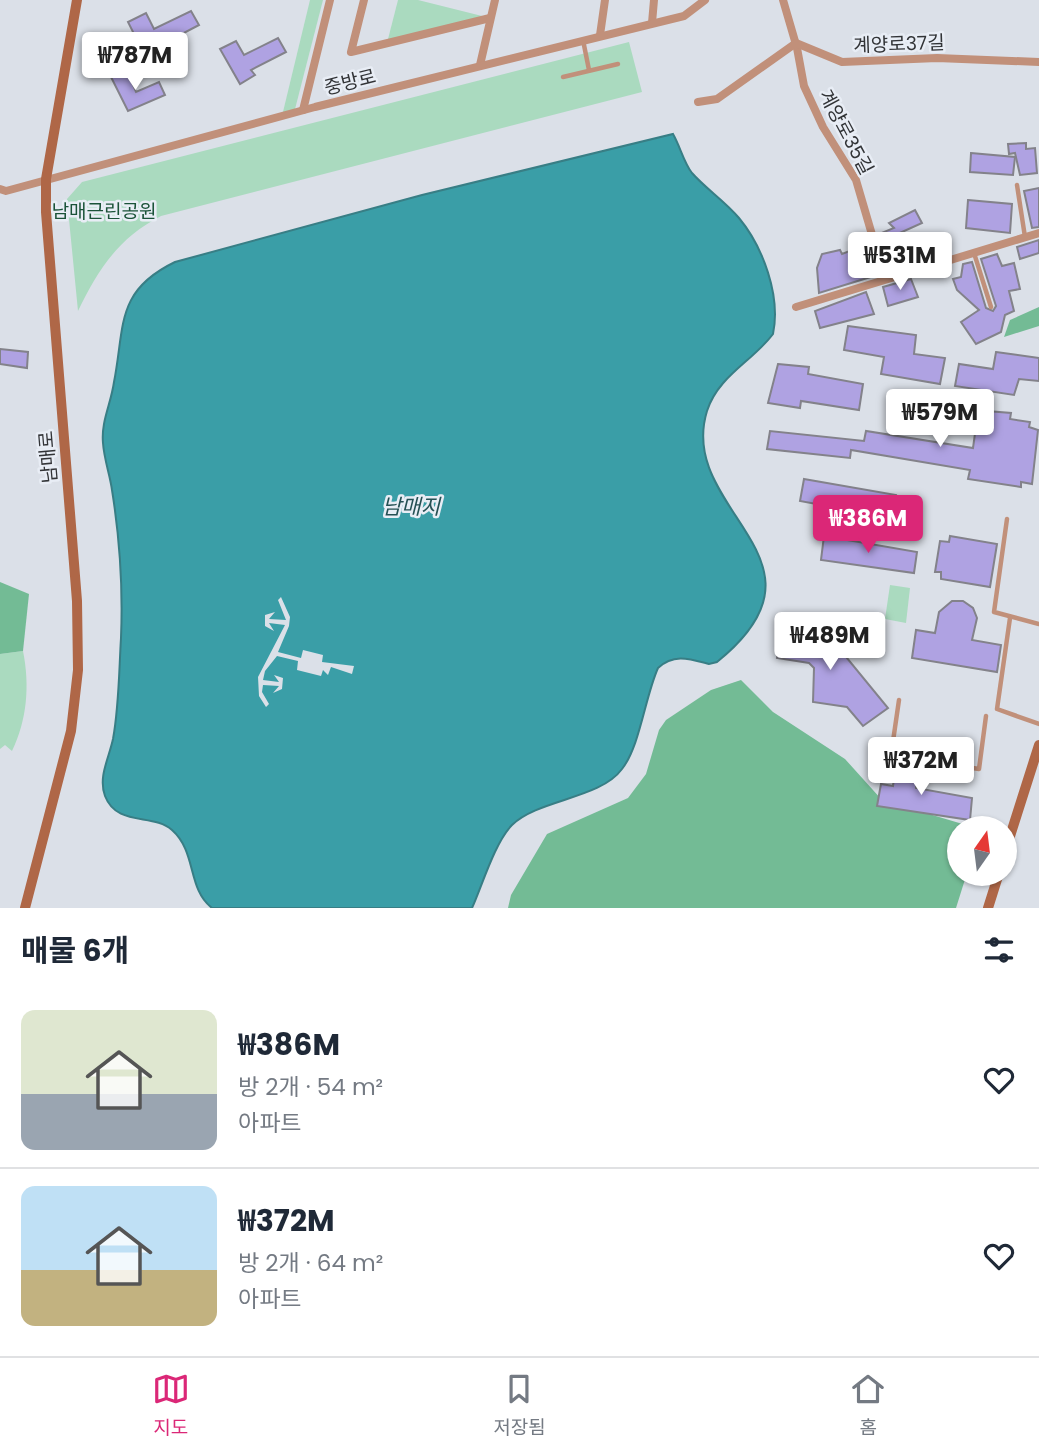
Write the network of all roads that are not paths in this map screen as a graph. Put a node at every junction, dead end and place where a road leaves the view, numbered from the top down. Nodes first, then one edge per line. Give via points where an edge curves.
1 (76, 0) edge
2 (330, 0) edge
3 (364, 0) edge
4 (495, 0) edge
5 (605, 0) edge
6 (654, 0) edge
7 (705, 0) edge
8 (783, 0) edge
9 (490, 18) junction
10 (652, 23) junction
11 (600, 35) junction
12 (582, 40) junction
13 (796, 43) junction
14 (1039, 62) edge
15 (618, 64) dead end
16 (480, 65) junction
17 (589, 71) junction
18 (564, 77) dead end
19 (698, 102) dead end
20 (303, 110) junction
21 (46, 179) junction
22 (1017, 185) dead end
23 (0, 189) edge
24 (1039, 233) edge
25 (1025, 237) junction
26 (974, 253) junction
27 (885, 279) junction
28 (796, 307) dead end
29 (991, 307) dead end
30 (1007, 519) dead end
31 (1010, 618) junction
32 (1039, 624) edge
33 (899, 700) dead end
34 (986, 716) dead end
35 (1039, 724) edge
36 (1039, 746) edge
37 (1017, 816) edge
38 (995, 886) edge
39 (25, 908) edge
40 (988, 908) edge

1 - 21 street, 남매로
2 - 20 street
3 - 9 street via 351,52
4 - 9 street
5 - 11 street
6 - 10 street
7 - 10 street, 중방로 via 684,16
8 - 13 street, 계양로35길
9 - 16 street
10 - 11 street, 중방로
11 - 12 street, 중방로
12 - 16 street, 중방로
12 - 17 lane
13 - 14 street, 계양로37길 via 842,62 937,58
13 - 19 street via 717,99
13 - 27 street, 계양로35길 via 804,86 856,180
15 - 17 lane
16 - 20 street, 중방로
17 - 18 lane
20 - 21 street, 중방로
21 - 23 street, 중방로
21 - 39 street, 남매로 via 78,670 71,731
22 - 25 lane
24 - 25 street
25 - 26 street
26 - 27 street
26 - 29 lane
27 - 28 street
30 - 31 lane via 994,612
31 - 32 lane
31 - 35 lane via 997,709
33 - 34 lane via 891,755 979,769
36 - 37 street
38 - 40 street

